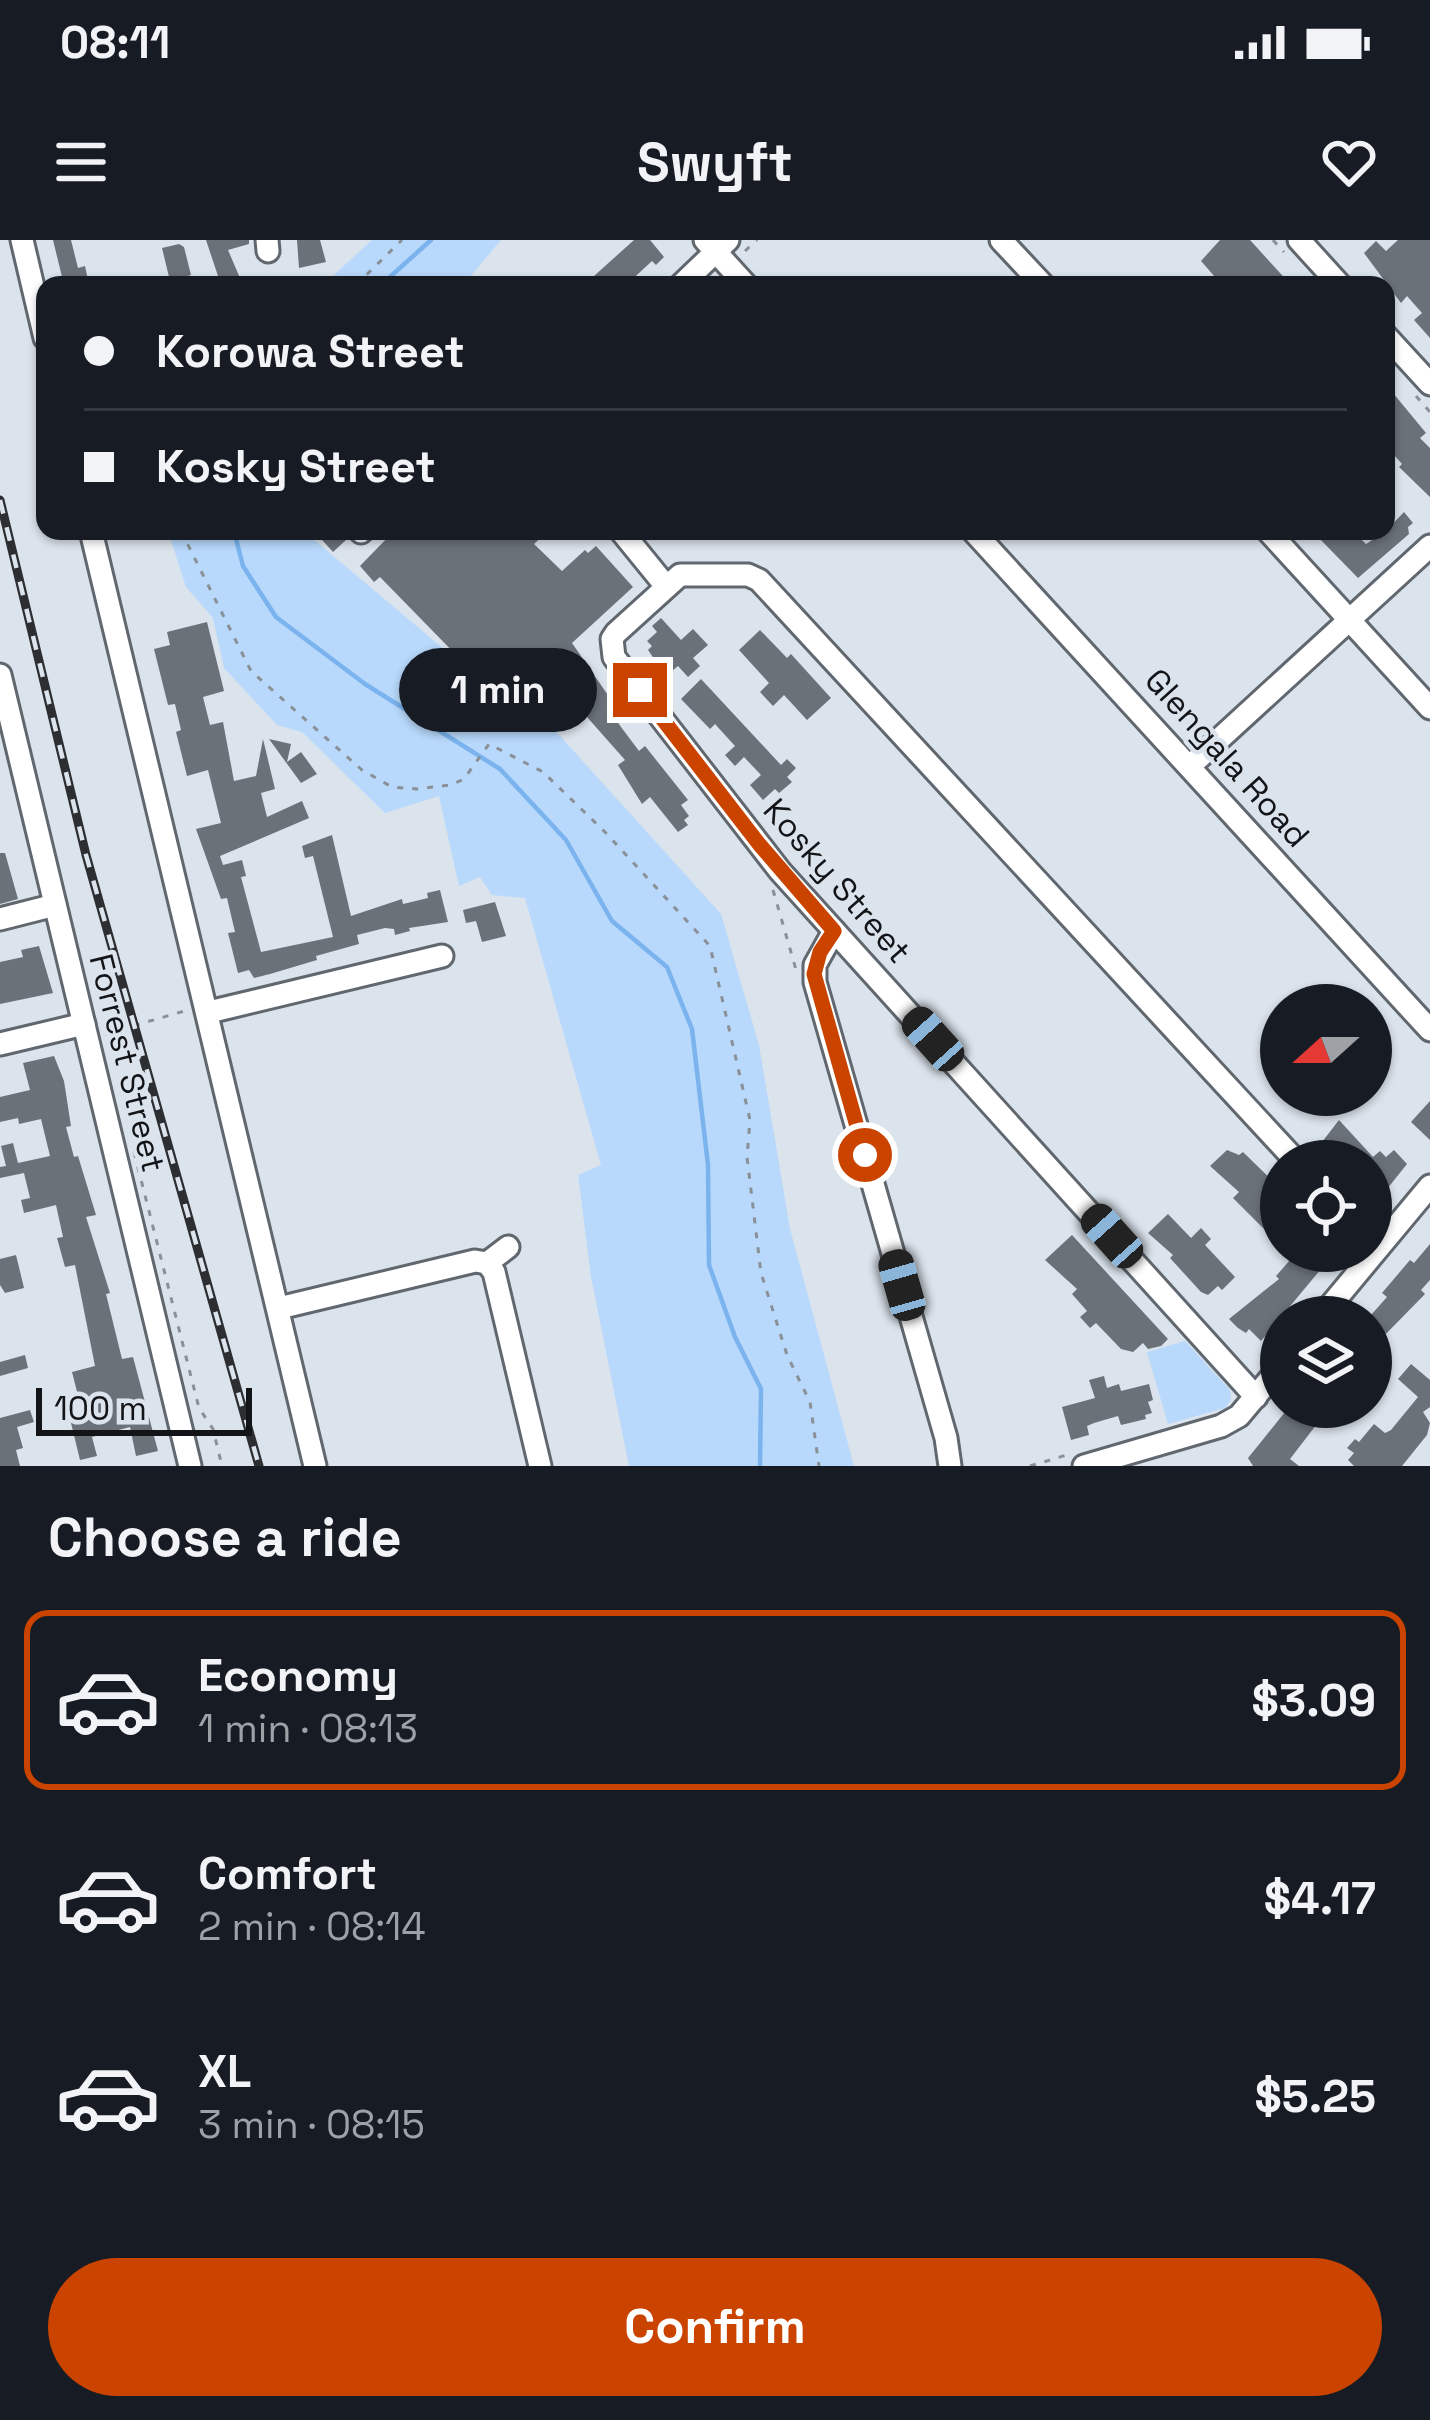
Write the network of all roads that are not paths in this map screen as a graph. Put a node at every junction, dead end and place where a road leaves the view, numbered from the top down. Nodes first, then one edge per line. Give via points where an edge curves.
1 (22, 240) edge
2 (1001, 240) edge
3 (1299, 240) edge
4 (717, 244) edge
5 (690, 276) edge
6 (740, 276) edge
7 (1035, 276) edge
8 (1332, 276) edge
9 (36, 300) edge
10 (1395, 346) edge
11 (1430, 384) edge
12 (94, 540) edge
13 (630, 540) edge
14 (982, 540) edge
15 (1276, 540) edge
16 (1430, 546) edge
17 (669, 581) junction
18 (1350, 620) junction
19 (0, 676) edge
20 (1430, 708) edge
21 (1190, 766) junction
22 (55, 905) junction
23 (0, 919) edge
24 (839, 936) junction
25 (442, 956) dead end
26 (208, 1008) junction
27 (94, 1029) junction
28 (1430, 1030) edge
29 (0, 1044) edge
30 (1277, 1140) edge
31 (1430, 1186) edge
32 (1392, 1227) edge
33 (508, 1247) dead end
34 (488, 1263) junction
35 (279, 1308) junction
36 (1260, 1392) edge
37 (1258, 1394) junction
38 (1079, 1460) edge
39 (190, 1466) edge
40 (314, 1466) edge
41 (540, 1466) edge
42 (950, 1466) edge

1 - 9 street
2 - 7 street
3 - 8 street
4 - 5 street
4 - 6 street
10 - 11 street
12 - 26 street
13 - 17 street
14 - 21 street, Glengala Road
15 - 18 street
16 - 18 street
17 - 24 street, Kosky Street via 616,633 614,657
17 - 30 street via 748,575 767,586
18 - 20 street
18 - 21 street
19 - 22 street, Forrest Street
21 - 28 street, Glengala Road
22 - 23 street
22 - 27 street, Forrest Street
24 - 37 street, Kosky Street
24 - 42 street via 815,965 815,982
25 - 26 street
26 - 35 street
27 - 29 street
27 - 39 street, Forrest Street
31 - 32 street
33 - 34 street
34 - 35 street
34 - 41 street
35 - 40 street
36 - 37 street
37 - 38 street via 1221,1426

